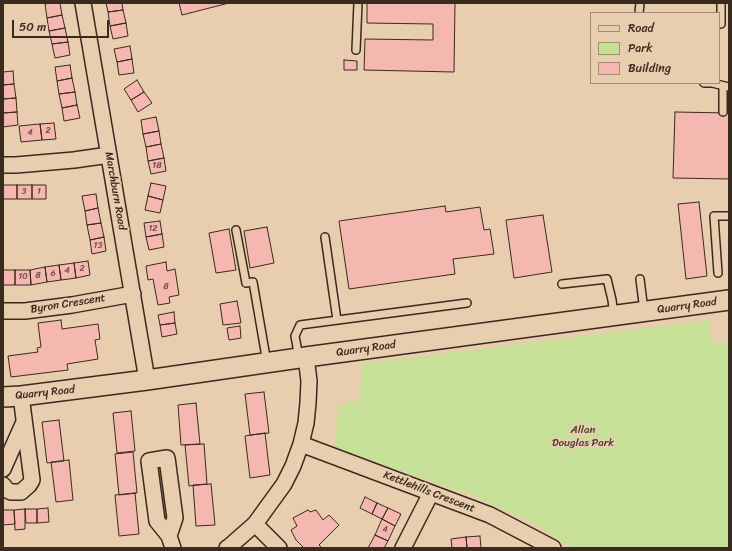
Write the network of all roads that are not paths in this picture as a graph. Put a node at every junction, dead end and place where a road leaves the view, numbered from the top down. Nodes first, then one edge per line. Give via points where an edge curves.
1 (83, 3) edge
2 (358, 3) edge
3 (721, 3) edge
4 (721, 24) dead end
5 (356, 50) dead end
6 (726, 86) edge
7 (723, 112) dead end
8 (109, 155) junction
9 (3, 165) edge
10 (729, 216) edge
11 (236, 230) dead end
12 (325, 237) dead end
13 (718, 273) dead end
14 (640, 279) dead end
15 (562, 284) dead end
16 (133, 294) junction
17 (729, 300) edge
18 (467, 303) dead end
19 (3, 311) edge
20 (644, 312) junction
21 (614, 316) junction
22 (337, 320) junction
23 (303, 358) junction
24 (267, 363) junction
25 (147, 380) junction
26 (12, 396) edge
27 (24, 422) junction
28 (301, 444) junction
29 (3, 469) edge
30 (3, 485) edge
31 (431, 493) junction
32 (254, 524) junction
33 (227, 548) edge
34 (279, 548) edge
35 (403, 548) edge
36 (553, 548) edge

1 - 8 street, Marchburn Road
2 - 5 lane
3 - 4 lane
6 - 7 lane
8 - 9 street
8 - 16 street, Marchburn Road
10 - 13 lane via 714,216
11 - 24 lane via 246,283 253,282
12 - 22 lane
14 - 20 lane
15 - 21 lane via 607,279
16 - 19 street, Byron Crescent via 72,305
16 - 25 street, Marchburn Road
17 - 20 street, Quarry Road
18 - 22 lane
20 - 21 street, Quarry Road
21 - 23 street, Quarry Road
22 - 23 lane via 300,325 295,336
23 - 24 street, Quarry Road
23 - 28 street via 309,381 306,423
24 - 25 street, Quarry Road
25 - 26 street, Quarry Road
26 - 27 street
27 - 29 street
27 - 30 street via 32,480 21,492 11,492
28 - 31 street, Kettlehills Crescent
28 - 32 street via 284,484
31 - 35 street
31 - 36 street, Kettlehills Crescent via 490,515
32 - 33 street
32 - 34 street

